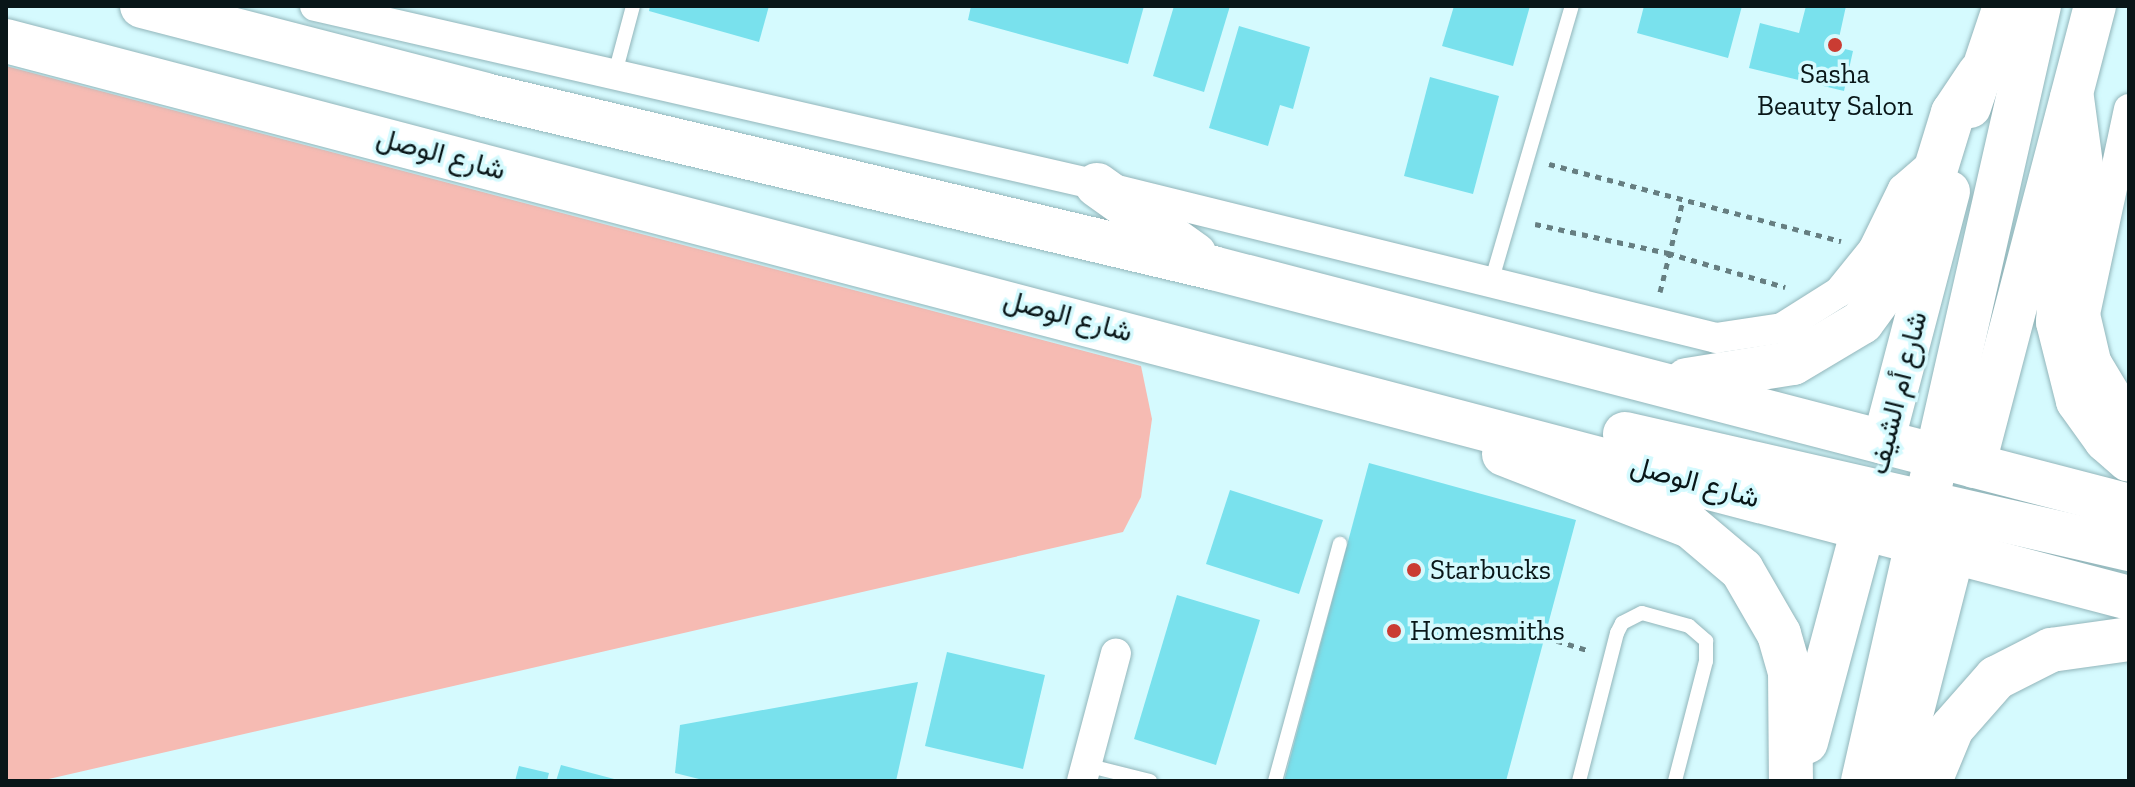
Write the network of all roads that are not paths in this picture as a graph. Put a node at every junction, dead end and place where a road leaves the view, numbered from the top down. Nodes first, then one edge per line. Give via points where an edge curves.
1 (142, 6) edge
2 (315, 6) edge
3 (633, 6) edge
4 (1572, 6) edge
5 (2004, 6) edge
6 (2039, 6) edge
7 (2095, 6) edge
8 (6, 41) edge
9 (1979, 74) junction
10 (614, 77) junction
11 (2072, 98) junction
12 (2129, 109) edge
13 (1939, 158) junction
14 (1097, 185) junction
15 (1213, 268) junction
16 (1492, 279) junction
17 (1652, 382) junction
18 (1370, 399) junction
19 (2129, 416) edge
20 (1448, 418) junction
21 (1883, 443) junction
22 (2129, 460) edge
23 (1955, 462) junction
24 (2129, 506) edge
25 (1869, 509) junction
26 (1940, 527) junction
27 (1340, 544) dead end
28 (2129, 549) edge
29 (2129, 598) edge
30 (2129, 639) edge
31 (1116, 653) dead end
32 (1084, 773) edge
33 (1150, 781) edge
34 (1275, 781) edge
35 (1579, 781) edge
36 (1675, 781) edge
37 (1793, 781) edge
38 (1863, 781) edge
39 (1894, 781) edge
40 (1930, 781) edge

1 - 15 main road via 501,99
2 - 10 street
3 - 10 lane
4 - 16 lane
5 - 9 main road, شارع أم الشيف
6 - 23 main road
7 - 11 main road
8 - 18 main road, شارع الوصل
9 - 13 main road via 1953,113
9 - 21 main road, شارع أم الشيف
10 - 14 street
11 - 22 main road via 2082,172 2061,277 2058,322 2078,401 2106,440
11 - 23 main road
12 - 19 street via 2085,314 2096,361
13 - 16 street via 1903,189 1873,250 1839,292 1809,315 1738,338 1716,338
13 - 17 main road via 1908,259 1862,322 1793,363 1714,378
14 - 15 main road
14 - 16 street
15 - 17 main road
17 - 21 main road
18 - 20 main road, شارع الوصل
18 - 25 main road via 1428,394 1474,398
20 - 25 main road, شارع الوصل
20 - 37 main road via 1542,473 1690,526 1742,570 1779,634 1790,672
21 - 23 main road
21 - 25 main road, شارع أم الشيف
23 - 24 main road
23 - 26 main road
25 - 26 main road, شارع الوصل
25 - 37 main road, شارع أم الشيف
26 - 28 main road
26 - 29 main road, شارع الوصل
26 - 38 main road
26 - 39 main road
27 - 34 lane
30 - 40 main road via 2051,650 1996,678 1952,728
31 - 32 street
32 - 33 lane
35 - 36 lane via 1622,623 1642,613 1689,626 1706,641 1706,661

